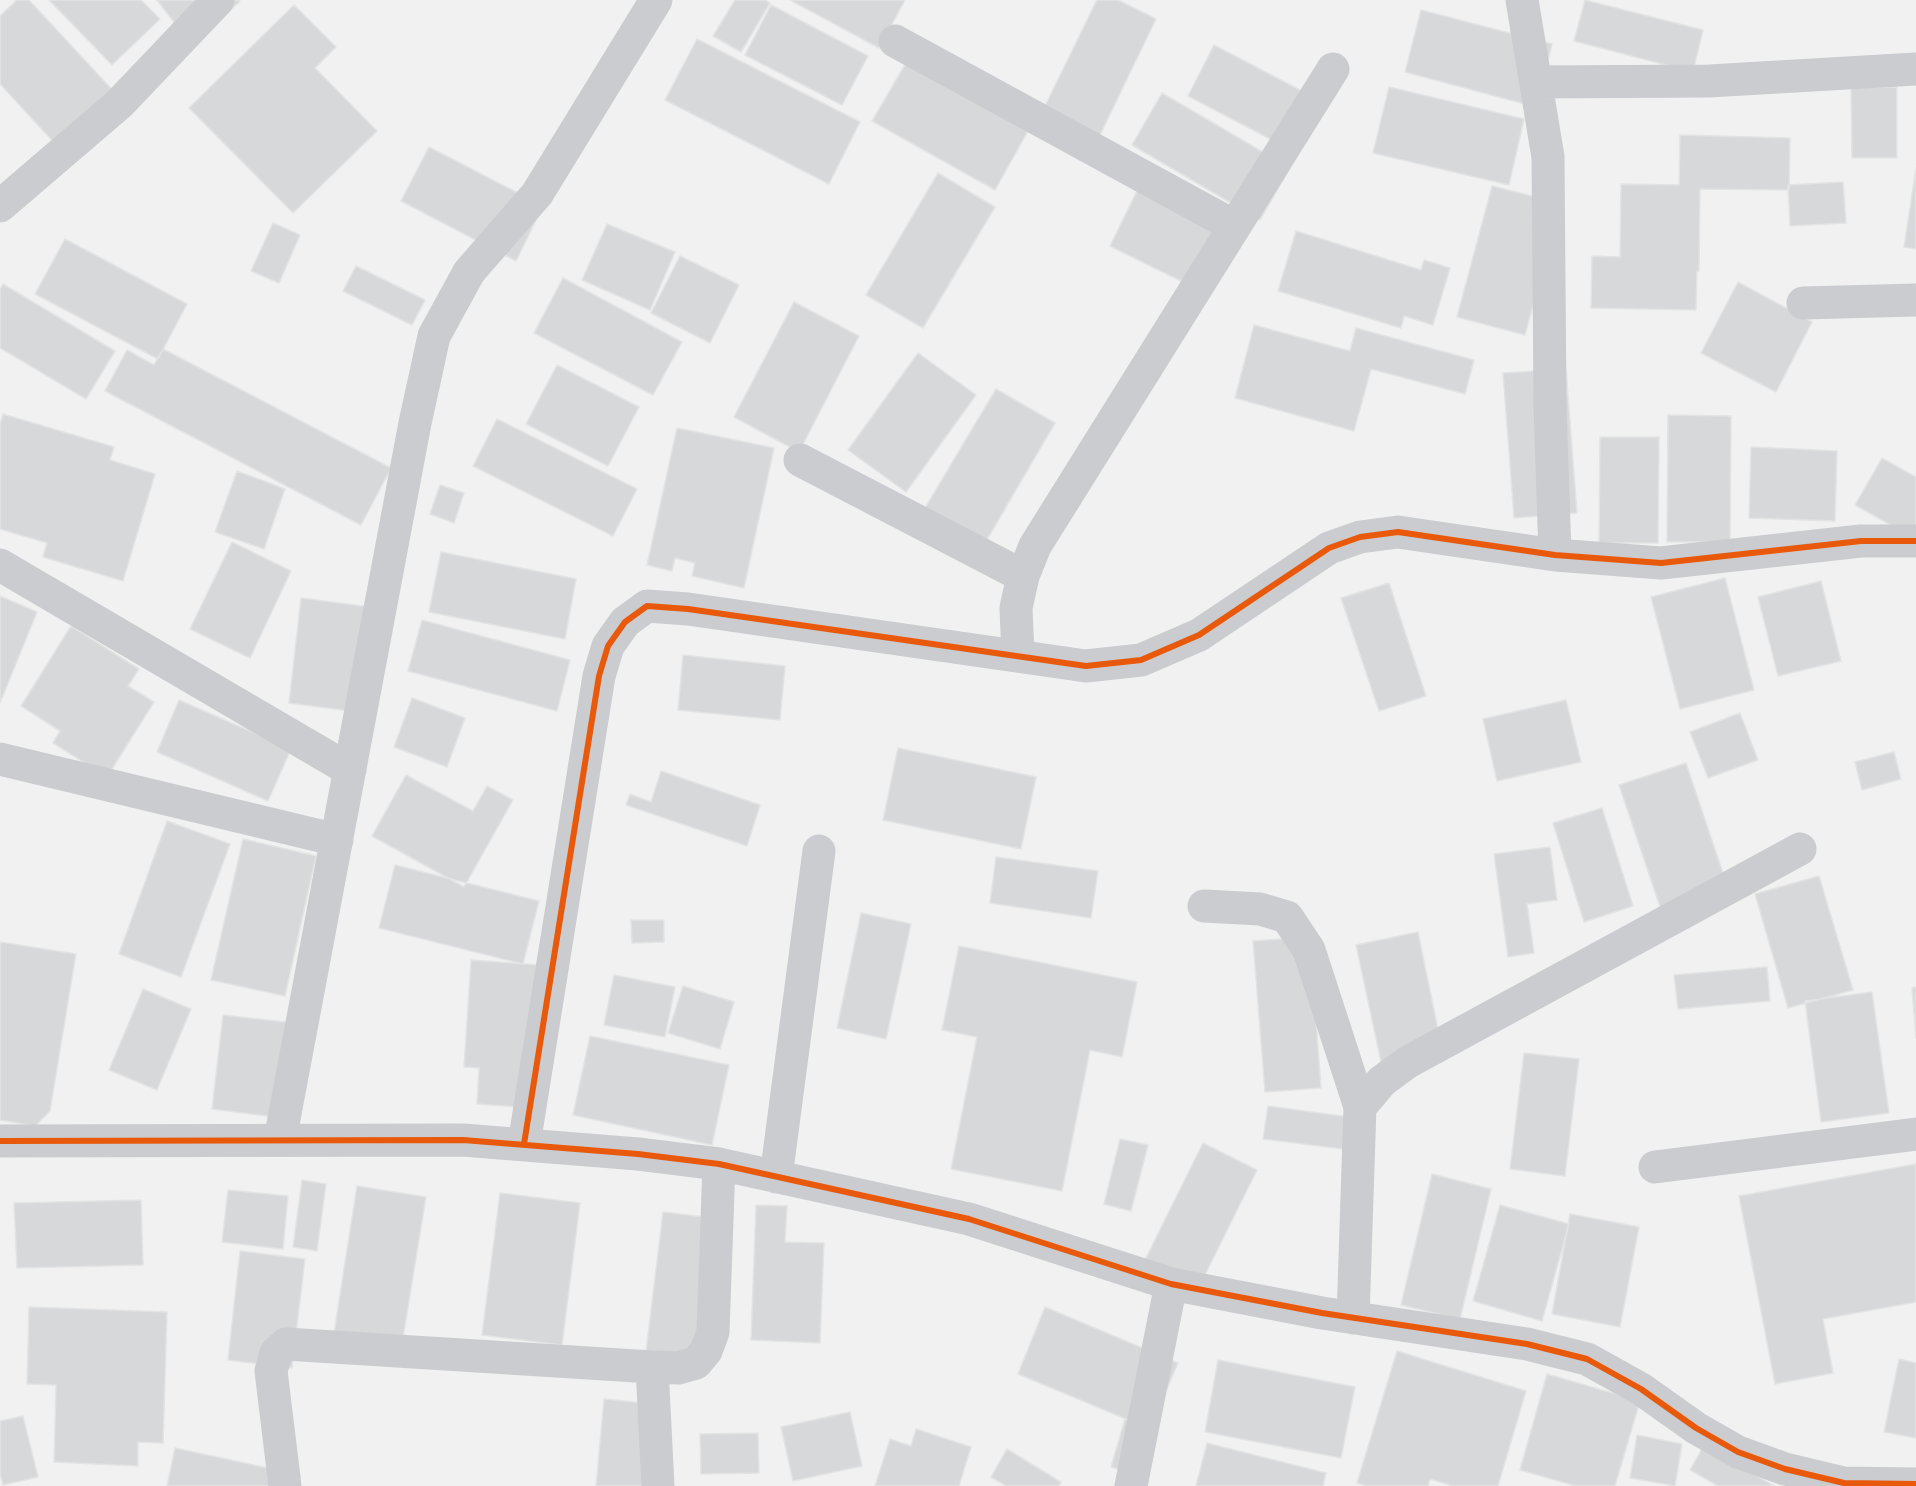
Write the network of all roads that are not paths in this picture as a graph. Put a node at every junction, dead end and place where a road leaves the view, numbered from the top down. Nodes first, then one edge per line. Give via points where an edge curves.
1 (218, 0) edge
2 (656, 0) edge
3 (1522, 0) edge
4 (895, 40) dead end
5 (1333, 69) dead end
6 (1916, 69) edge
7 (1536, 81) junction
8 (0, 206) edge
9 (1234, 226) junction
10 (1916, 300) edge
11 (1803, 303) dead end
12 (800, 460) dead end
13 (1916, 541) edge
14 (1555, 555) junction
15 (0, 565) edge
16 (1023, 576) junction
17 (1018, 656) junction
18 (0, 759) edge
19 (350, 770) junction
20 (337, 840) junction
21 (1800, 849) dead end
22 (819, 850) dead end
23 (1204, 906) dead end
24 (1360, 1107) junction
25 (1916, 1134) edge
26 (280, 1140) junction
27 (0, 1141) edge
28 (524, 1144) junction
29 (719, 1164) junction
30 (1654, 1167) dead end
31 (776, 1177) junction
32 (1171, 1284) junction
33 (1353, 1318) junction
34 (652, 1367) junction
35 (1916, 1484) edge
36 (285, 1486) edge
37 (658, 1486) edge
38 (1131, 1486) edge

1 - 8 street via 119,104
2 - 19 street via 537,194 469,272 434,336
3 - 7 street
4 - 9 street
5 - 9 street
6 - 7 street via 1708,81
7 - 14 street via 1548,157
9 - 16 street via 1035,546
10 - 11 street
12 - 16 street
13 - 14 street via 1861,540 1661,563
14 - 17 street via 1398,532 1360,537 1329,548 1199,634 1141,660 1086,666
15 - 19 street
16 - 17 street via 1016,608
17 - 28 street via 688,609 647,606 625,622 608,646 599,676
18 - 20 street
19 - 20 street
20 - 26 street
21 - 24 street via 1408,1062 1382,1081
22 - 31 street
23 - 24 street via 1260,909 1287,917 1309,950
24 - 33 street
25 - 30 street
26 - 27 street
26 - 28 street via 464,1140
28 - 29 street
29 - 31 street
29 - 34 street via 713,1332 706,1352 696,1363 678,1368
31 - 32 street via 969,1220
32 - 33 street
32 - 38 street
33 - 35 street via 1527,1344 1587,1359 1738,1452 1785,1469 1845,1483
34 - 36 street via 286,1344 276,1353 271,1371
34 - 37 street

